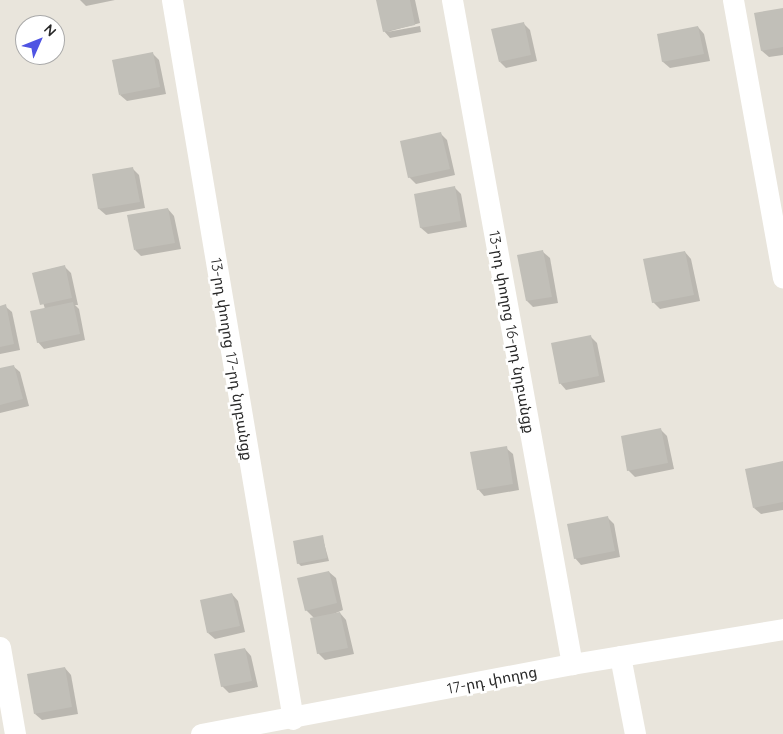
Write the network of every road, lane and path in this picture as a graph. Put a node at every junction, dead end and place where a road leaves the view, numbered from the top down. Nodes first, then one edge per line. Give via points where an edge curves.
1 (172, 0) edge
2 (452, 0) edge
3 (733, 0) edge
4 (783, 278) edge
5 (783, 629) edge
6 (0, 646) edge
7 (620, 656) junction
8 (572, 664) junction
9 (292, 719) junction
10 (247, 730) edge
11 (15, 734) edge
12 (201, 734) edge
13 (635, 734) edge

1 - 9 street, 13-րդ փողոց 17-րդ նրբանցք
2 - 8 street, 13-րդ փողոց 16-րդ նրբանցք
3 - 4 street
5 - 7 street, 17-րդ փողոց
6 - 11 street
7 - 8 street, 17-րդ փողոց
7 - 13 street
8 - 9 street, 17-րդ փողոց
9 - 10 street, 17-րդ փողոց
10 - 12 street, 17-րդ փողոց

